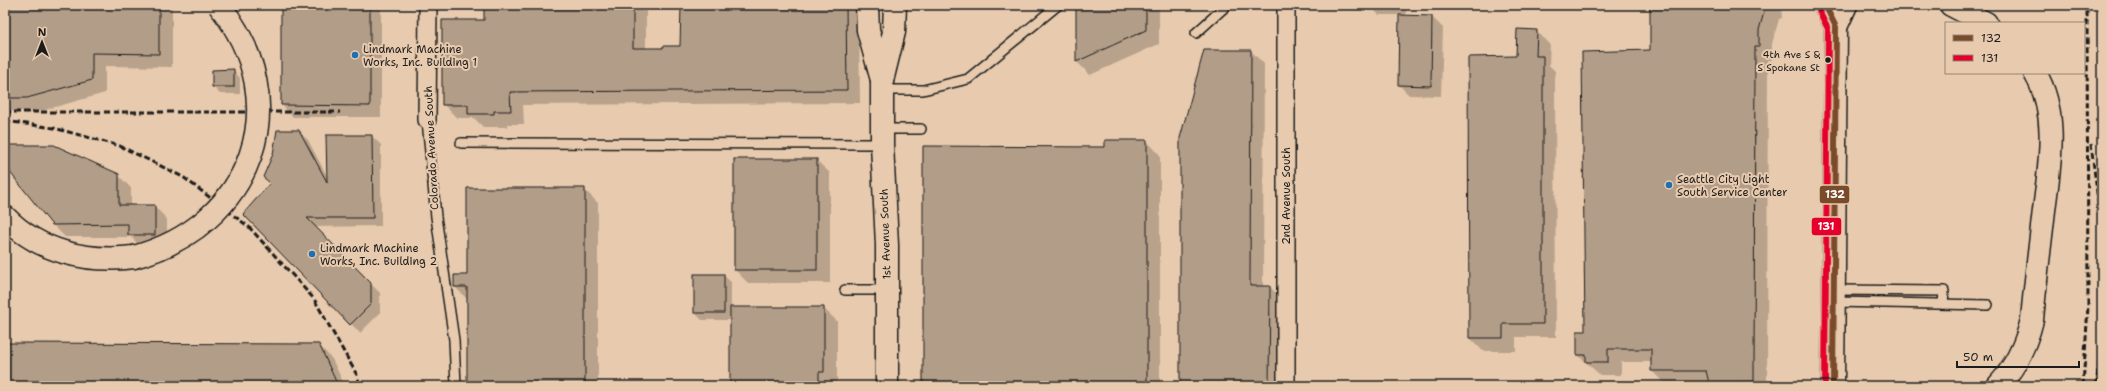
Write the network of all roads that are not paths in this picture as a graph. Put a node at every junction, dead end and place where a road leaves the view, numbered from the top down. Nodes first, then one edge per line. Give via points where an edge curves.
1 (219, 5) edge
2 (428, 5) edge
3 (867, 5) edge
4 (895, 5) edge
5 (1058, 5) edge
6 (1227, 5) edge
7 (1286, 5) edge
8 (1825, 5) edge
9 (1846, 5) edge
10 (1951, 5) edge
11 (1984, 22) edge
12 (1836, 27) junction
13 (1196, 33) dead end
14 (2035, 74) edge
15 (882, 86) junction
16 (427, 120) joint
17 (921, 129) dead end
18 (882, 136) junction
19 (461, 144) dead end
20 (5, 217) edge
21 (845, 290) dead end
22 (887, 290) junction
23 (1834, 296) junction
24 (1943, 304) junction
25 (1988, 305) dead end
26 (456, 386) edge
27 (886, 386) edge
28 (1286, 386) edge
29 (1833, 386) edge
30 (1998, 386) edge

1 - 20 main road, bridge via 234,26 249,56 255,75 258,115 252,148 243,174 225,202 206,222 190,234 154,252 116,259 96,259 77,256 41,243 25,234
2 - 16 street, Colorado Avenue South
3 - 15 main road, 1st Avenue South via 868,30
4 - 15 main road, 1st Avenue South via 894,32
5 - 15 lane via 968,79 923,90
6 - 13 lane
7 - 28 street, 2nd Avenue South
8 - 12 main road
9 - 12 main road
10 - 11 main road
12 - 23 main road
14 - 30 main road via 2048,108 2050,155 2032,320 2028,338 2021,352
15 - 18 main road, 1st Avenue South
16 - 26 lane, Colorado Avenue South via 436,218 454,340
17 - 18 lane
18 - 19 lane
18 - 22 main road, 1st Avenue South
21 - 22 lane
22 - 27 main road, 1st Avenue South
23 - 24 lane
23 - 24 lane via 1944,291
23 - 29 main road
24 - 25 lane

